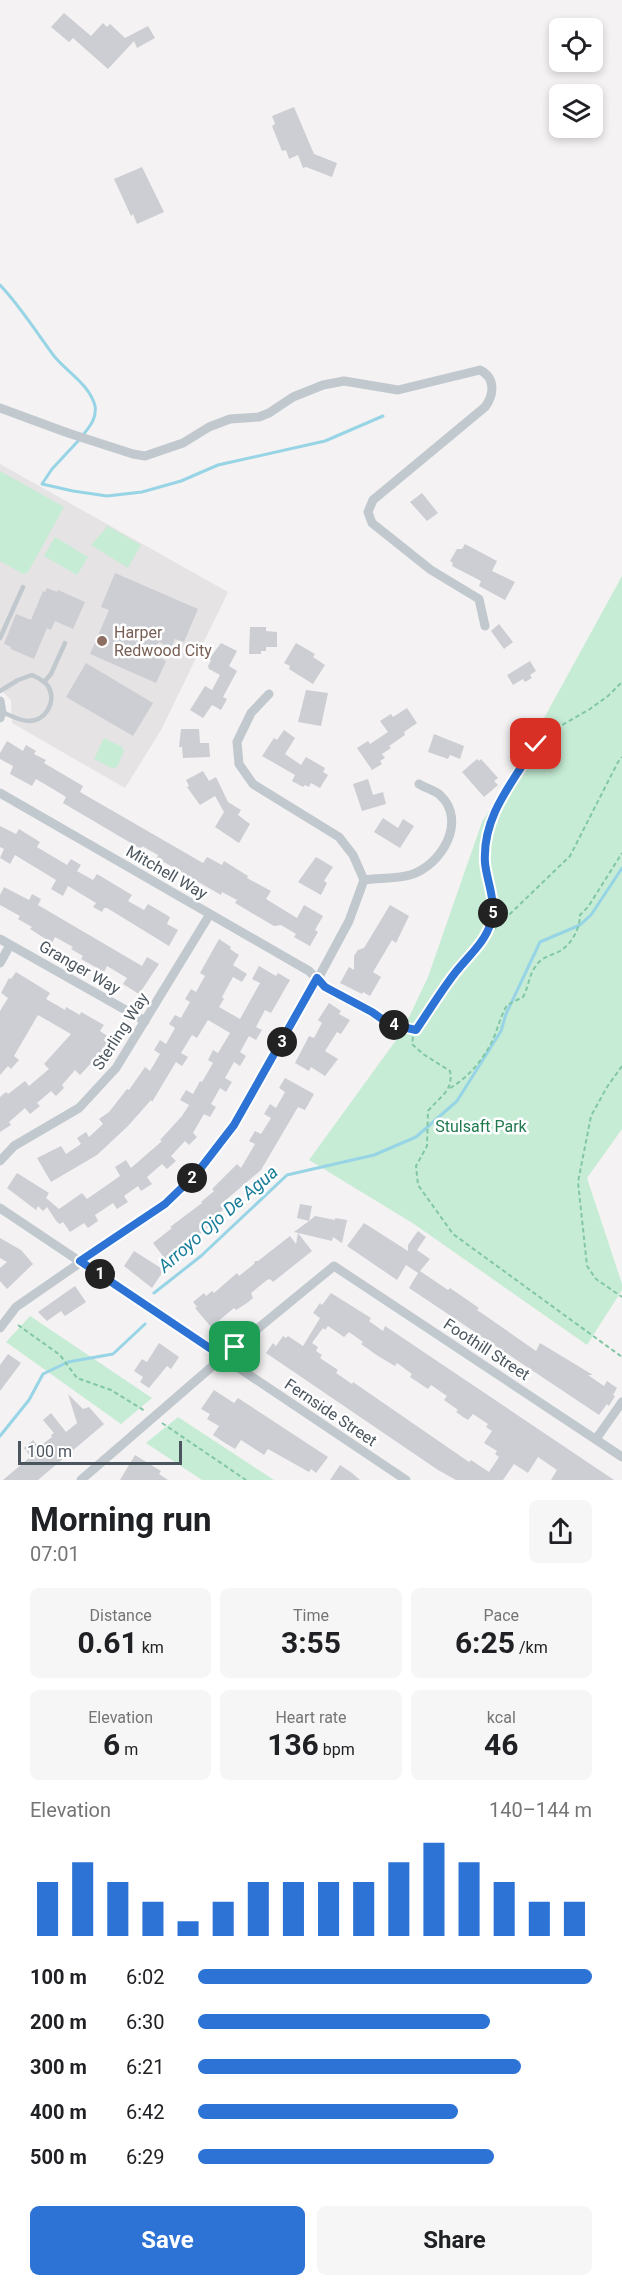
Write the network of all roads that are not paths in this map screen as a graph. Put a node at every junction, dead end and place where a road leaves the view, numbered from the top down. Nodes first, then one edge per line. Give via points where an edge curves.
1 (0, 408) edge
2 (23, 587) dead end
3 (485, 626) dead end
4 (0, 638) edge
5 (65, 643) dead end
6 (44, 682) junction
7 (0, 691) edge
8 (270, 694) dead end
9 (1, 710) edge
10 (419, 784) dead end
11 (0, 793) edge
12 (364, 880) junction
13 (210, 914) junction
14 (0, 939) edge
15 (10, 945) junction
16 (0, 963) edge
17 (317, 978) junction
18 (372, 1012) road end
19 (145, 1021) junction
20 (0, 1161) edge
21 (0, 1208) edge
22 (80, 1261) junction
23 (0, 1328) edge
24 (223, 1357) junction
25 (622, 1402) edge
26 (597, 1439) junction
27 (622, 1457) edge
28 (82, 1480) edge
29 (406, 1480) edge

1 - 3 street via 145,456 183,443 230,419 269,413 322,385 344,381 398,390 480,370 491,383 492,397 485,407 373,500 368,512 372,523 431,570 479,599
2 - 4 lane
5 - 6 lane
6 - 7 lane via 32,675
6 - 9 lane via 51,703 40,719 24,721
8 - 12 street via 251,713 237,742 239,764 253,784 339,837 353,855
10 - 12 street via 439,795 450,809 451,827 445,847 431,865 410,875
11 - 13 street, Mitchell Way
12 - 17 street via 349,921
13 - 17 street, Mitchell Way
13 - 19 street, Sterling Way
14 - 15 street, Granger Way
15 - 16 street
15 - 19 street, Granger Way
17 - 18 street, Mitchell Way via 325,987
17 - 22 street via 234,1125 197,1173 165,1204
19 - 20 street, Sterling Way via 96,1092 79,1108 14,1146
21 - 22 street, Fernside Street
22 - 23 street via 16,1307
22 - 24 street, Fernside Street
24 - 26 street, Foothill Street via 334,1266
24 - 28 street
24 - 29 street, Fernside Street
25 - 26 street
26 - 27 street, Foothill Street

